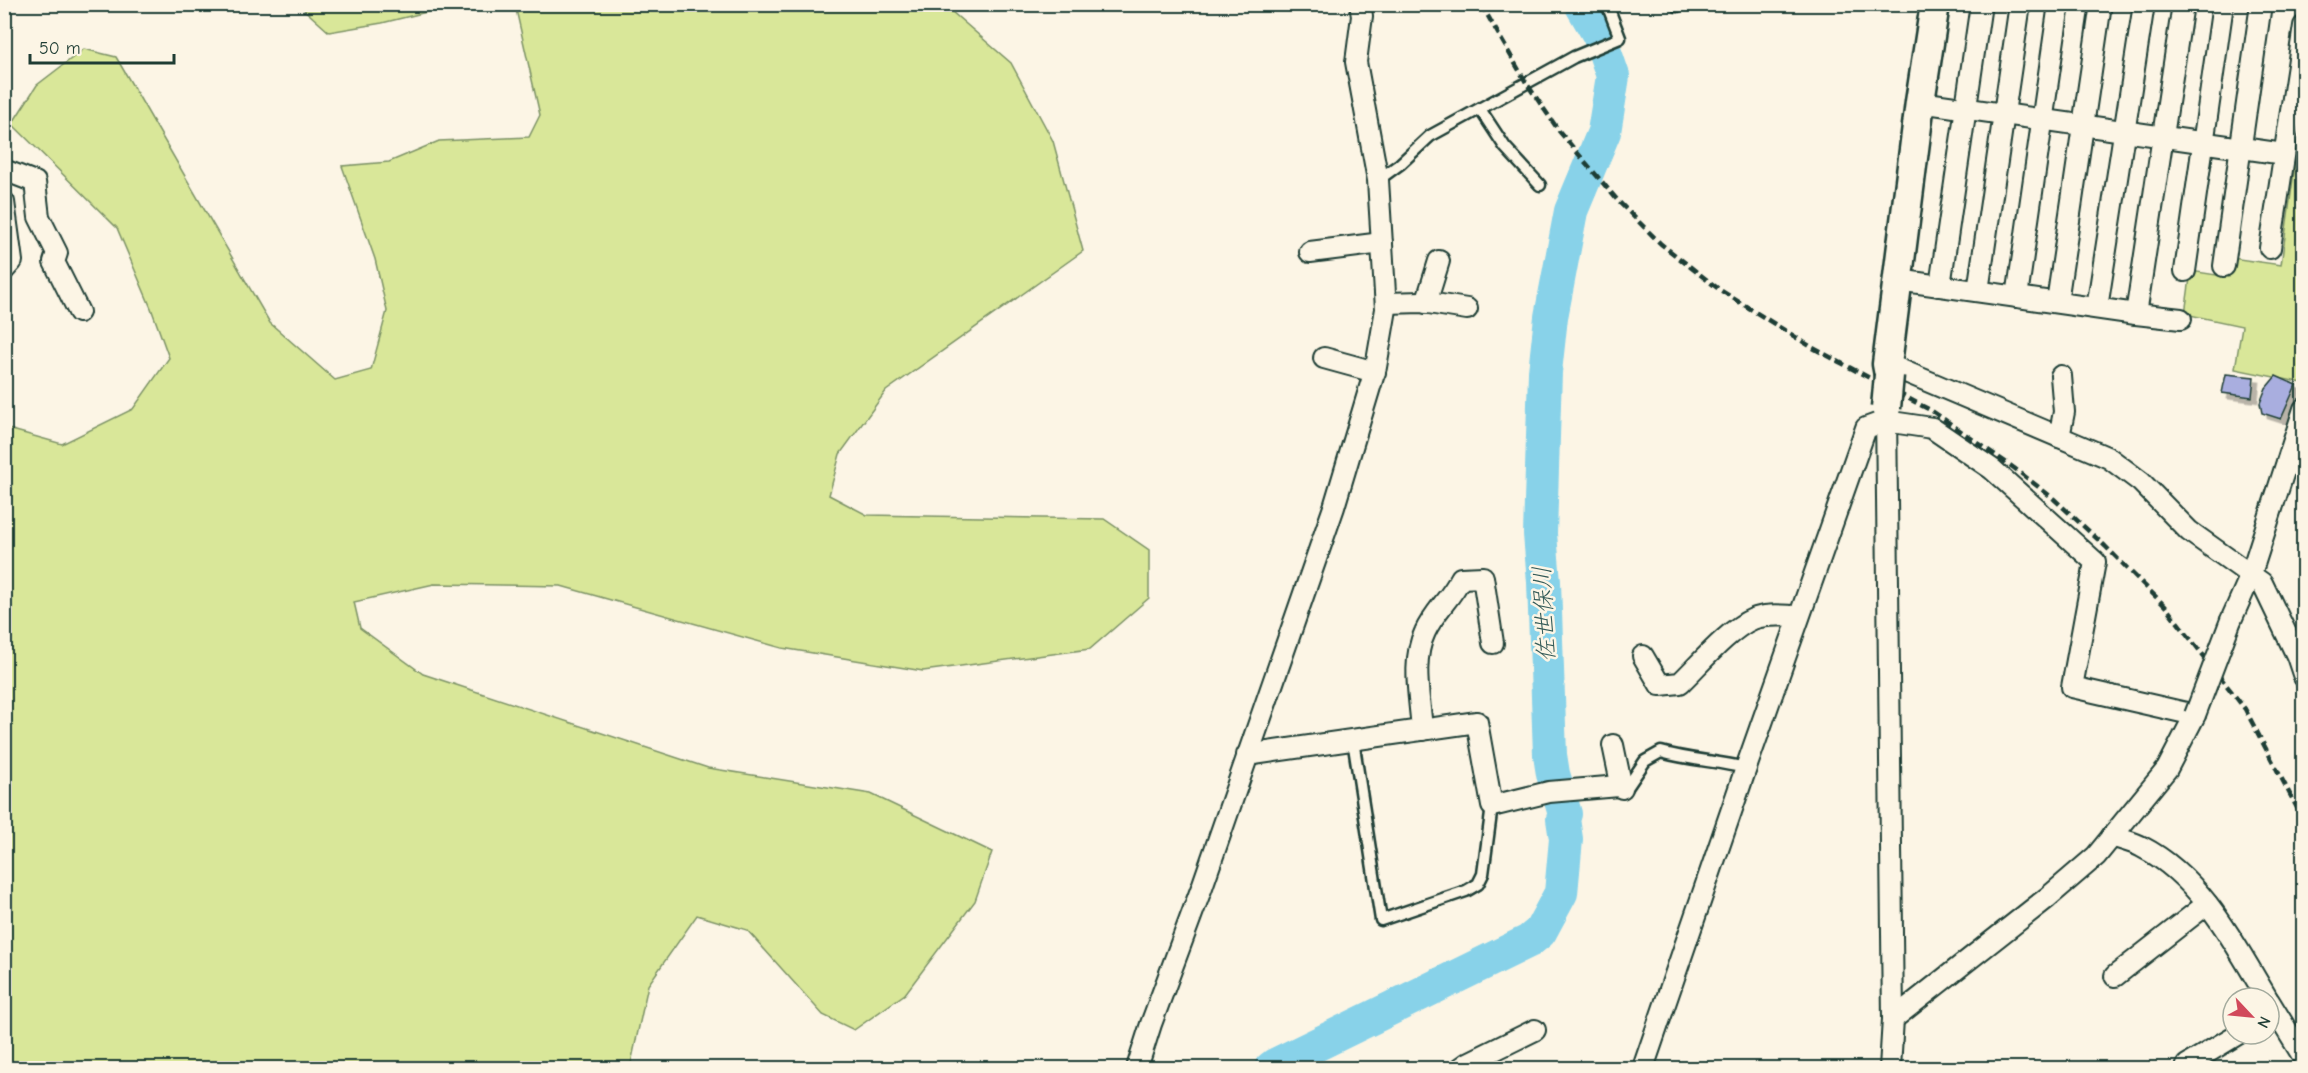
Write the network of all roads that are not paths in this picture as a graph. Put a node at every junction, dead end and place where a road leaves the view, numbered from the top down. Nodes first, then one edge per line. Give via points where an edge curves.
1 (1360, 4) edge
2 (1607, 4) edge
3 (1935, 4) edge
4 (1981, 4) edge
5 (2020, 4) edge
6 (2059, 4) edge
7 (2101, 4) edge
8 (2144, 4) edge
9 (2183, 4) edge
10 (2223, 4) edge
11 (2261, 4) edge
12 (2304, 26) edge
13 (1920, 102) junction
14 (1480, 109) junction
15 (1966, 109) junction
16 (2005, 114) junction
17 (2043, 120) junction
18 (2084, 126) junction
19 (2124, 131) junction
20 (2164, 137) junction
21 (2204, 143) junction
22 (2240, 148) junction
23 (2284, 154) junction
24 (4, 170) edge
25 (1378, 180) junction
26 (1540, 185) dead end
27 (4, 202) edge
28 (1382, 243) junction
29 (2270, 248) dead end
30 (1318, 257) dead end
31 (1439, 261) dead end
32 (2224, 266) dead end
33 (4, 270) edge
34 (2185, 271) dead end
35 (1898, 280) junction
36 (1940, 286) junction
37 (1978, 291) junction
38 (2017, 297) junction
39 (2057, 302) junction
40 (1386, 303) junction
41 (1426, 303) junction
42 (2097, 308) junction
43 (1467, 309) dead end
44 (79, 312) dead end
45 (2136, 314) junction
46 (2181, 319) dead end
47 (1324, 358) dead end
48 (1888, 370) junction
49 (1375, 372) junction
50 (2061, 376) dead end
51 (2304, 409) edge
52 (1886, 414) junction
53 (2060, 437) junction
54 (2250, 577) junction
55 (1799, 616) junction
56 (1493, 643) dead end
57 (1643, 656) dead end
58 (2304, 677) edge
59 (2195, 715) junction
60 (1422, 730) junction
61 (1353, 740) junction
62 (1613, 745) dead end
63 (1247, 755) junction
64 (1746, 768) junction
65 (1620, 787) junction
66 (1492, 806) junction
67 (2112, 836) junction
68 (2207, 904) junction
69 (2115, 976) dead end
70 (2258, 986) edge
71 (1893, 1019) junction
72 (2281, 1023) edge
73 (1535, 1030) dead end
74 (2221, 1044) edge
75 (2304, 1058) edge
76 (1888, 1067) edge
77 (1137, 1068) edge
78 (1461, 1068) edge
79 (1643, 1068) edge
80 (2189, 1068) edge

1 - 25 street via 1356,62
2 - 14 lane via 1620,38 1574,57
3 - 13 street
4 - 15 street
5 - 16 street
6 - 17 street
7 - 18 street
8 - 19 street
9 - 20 street
10 - 21 street
11 - 22 street
12 - 23 street
13 - 15 street
13 - 35 street
14 - 25 lane via 1430,136
14 - 26 lane via 1505,147
15 - 16 street
15 - 36 street
16 - 17 street
16 - 37 street
17 - 18 street
17 - 38 street
18 - 19 street
18 - 39 street
19 - 20 street
19 - 42 street
20 - 21 street
20 - 45 street
21 - 22 street
21 - 34 street
22 - 23 street
22 - 32 street
23 - 29 street
24 - 44 street via 35,182 39,218 57,253 54,262
25 - 28 street
27 - 33 street via 12,261
28 - 30 street
28 - 40 street
31 - 41 street
35 - 36 street
35 - 48 street
36 - 37 street
37 - 38 street
38 - 39 street
39 - 42 street
40 - 41 street
40 - 49 street
41 - 43 street
42 - 45 street
45 - 46 street
47 - 49 street
48 - 52 street, bridge
48 - 53 street
49 - 63 street via 1334,507
50 - 53 street via 2064,412
51 - 54 street
52 - 55 street via 1866,428
52 - 59 street via 1932,428 1992,469 2095,562 2072,687
52 - 71 street
53 - 54 street via 2109,458 2141,482 2189,531
54 - 58 street via 2262,583 2298,656
54 - 59 street, bridge
55 - 57 street via 1754,618 1736,629 1680,684 1660,684
55 - 64 street
56 - 60 street via 1483,577 1461,578 1424,634 1418,659
59 - 67 street via 2167,769
60 - 61 street
60 - 66 street via 1477,722
61 - 63 street
61 - 66 lane via 1382,921 1478,884 1483,874
62 - 65 street
63 - 77 street
64 - 65 lane via 1661,752 1645,761 1626,789
64 - 79 street
65 - 66 street via 1549,792
67 - 68 street via 2160,857
67 - 71 street via 2096,856 2047,898
68 - 69 street
68 - 70 street
71 - 76 street
72 - 75 street
73 - 78 street
74 - 80 street via 2187,1065

